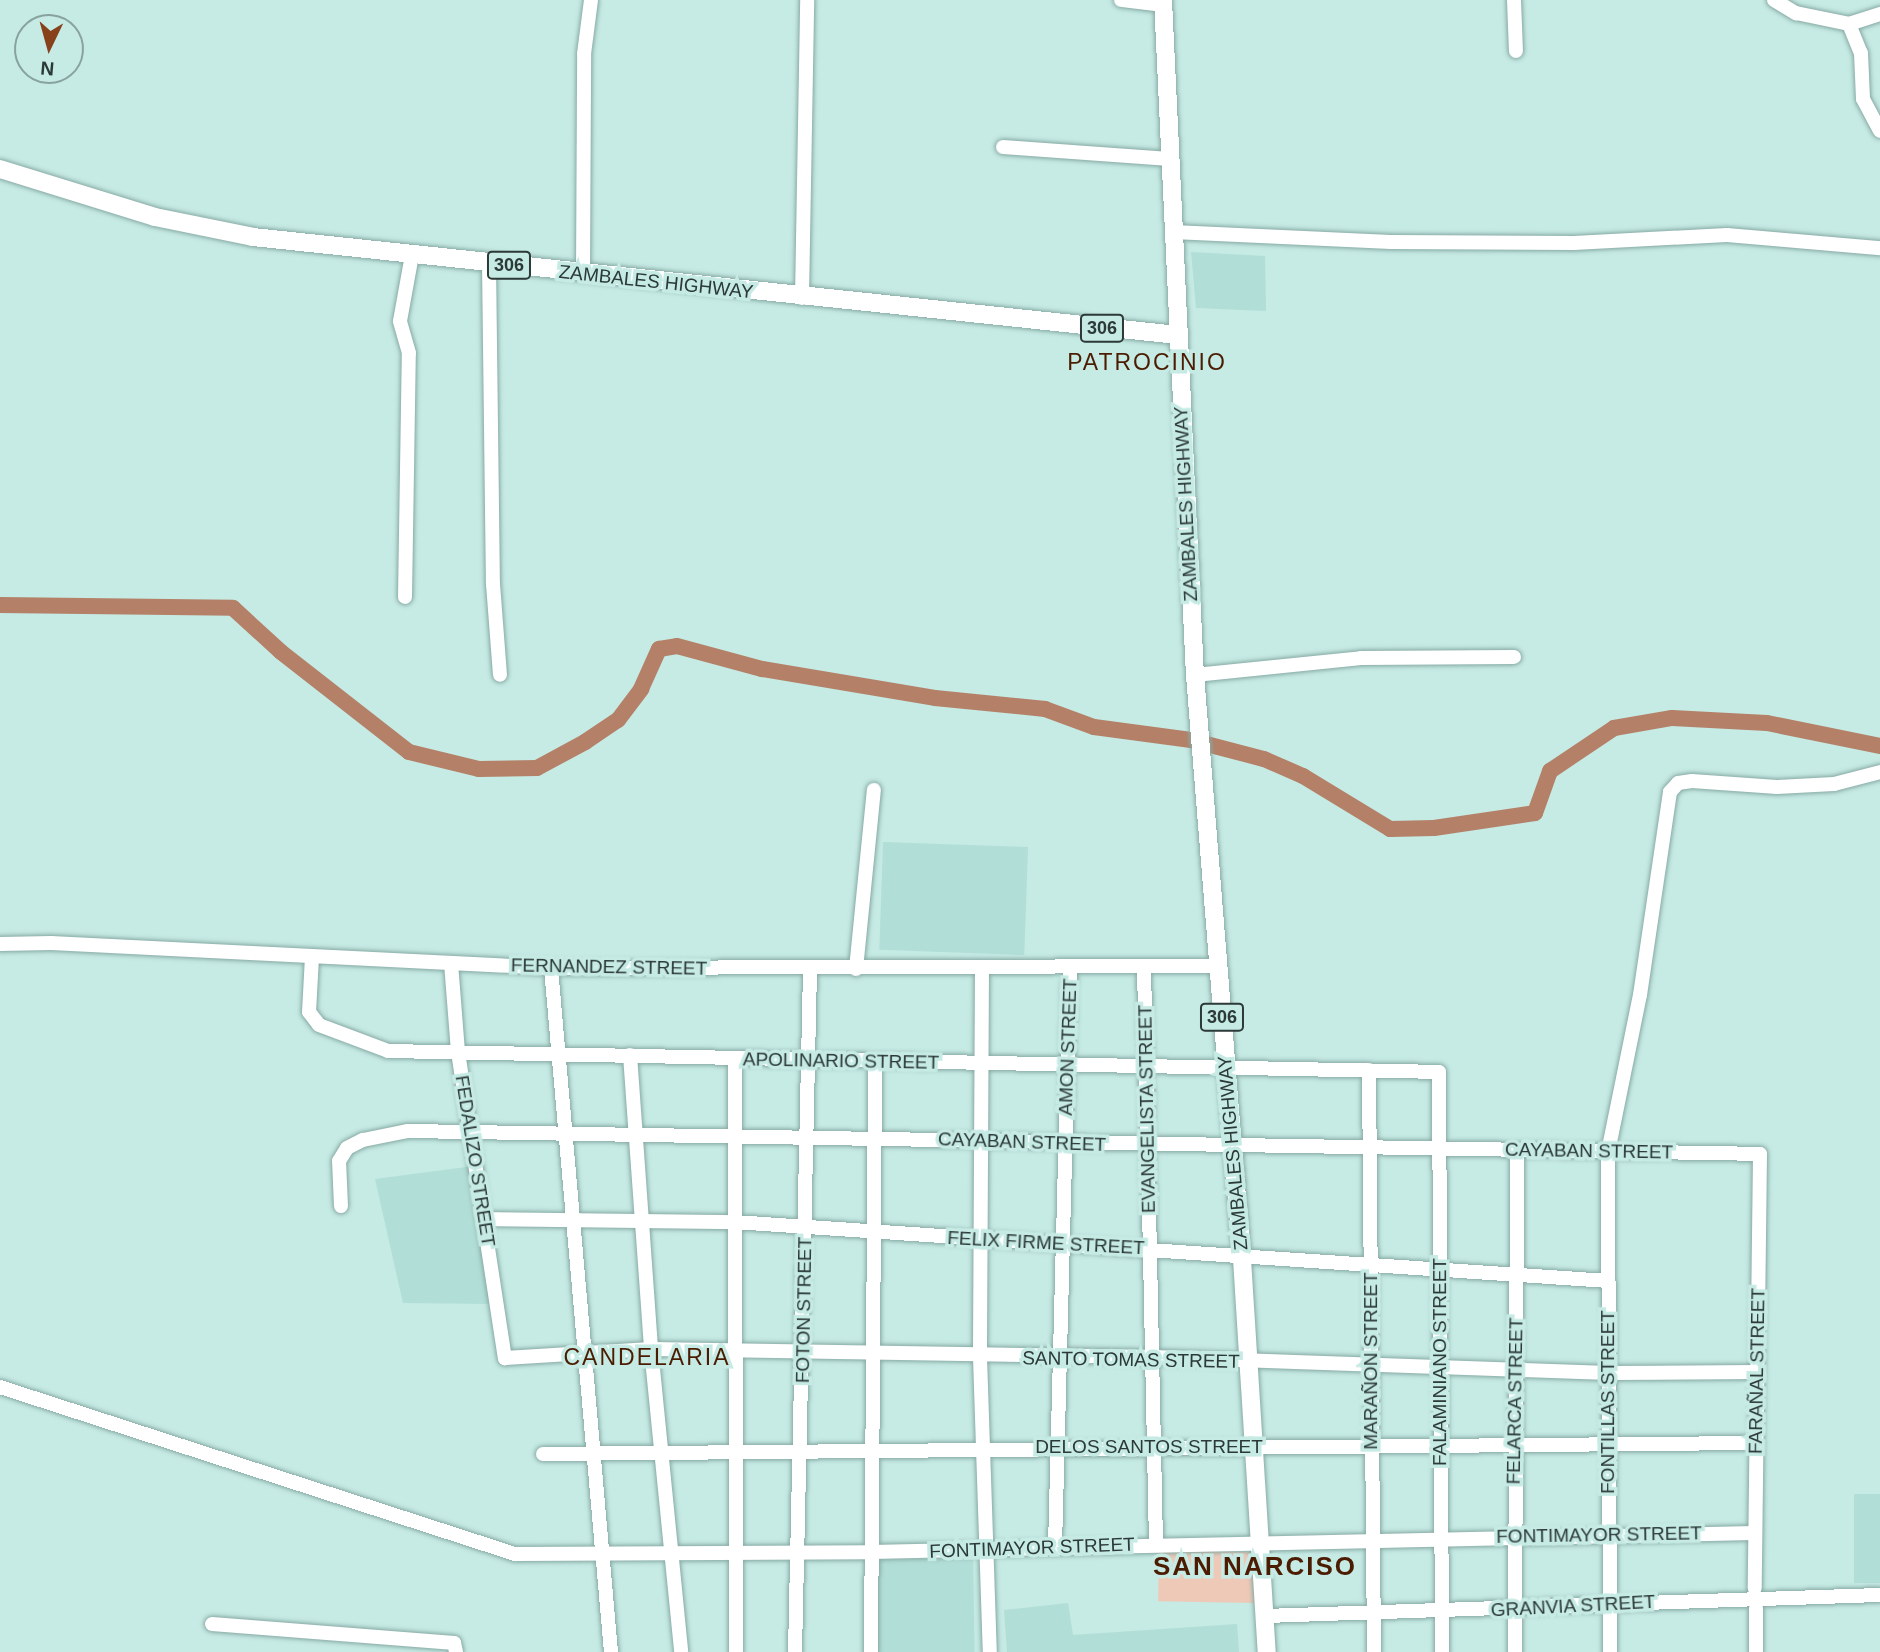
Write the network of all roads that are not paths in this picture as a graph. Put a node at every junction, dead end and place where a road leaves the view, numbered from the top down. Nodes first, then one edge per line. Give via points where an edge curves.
1 (591, 0) edge
2 (807, 0) edge
3 (1121, 0) edge
4 (1514, 0) edge
5 (1774, 0) edge
6 (1163, 2) edge
7 (1880, 13) edge
8 (1849, 24) junction
9 (1516, 51) dead end
10 (1880, 131) edge
11 (1003, 147) dead end
12 (1170, 159) junction
13 (0, 169) edge
14 (1173, 232) junction
15 (1880, 248) edge
16 (412, 255) junction
17 (489, 263) junction
18 (583, 274) junction
19 (802, 298) junction
20 (1177, 335) junction
21 (405, 597) dead end
22 (1514, 657) dead end
23 (500, 675) dead end
24 (1195, 675) junction
25 (1880, 772) edge
26 (874, 790) dead end
27 (0, 944) edge
28 (312, 957) junction
29 (451, 963) junction
30 (1144, 966) junction
31 (1218, 966) junction
32 (982, 967) junction
33 (1070, 967) junction
34 (551, 968) junction
35 (810, 969) junction
36 (856, 969) junction
37 (458, 1052) junction
38 (560, 1052) junction
39 (630, 1055) junction
40 (735, 1059) junction
41 (808, 1060) junction
42 (874, 1062) junction
43 (979, 1064) junction
44 (1068, 1066) junction
45 (1146, 1068) junction
46 (1226, 1070) junction
47 (1369, 1070) junction
48 (1439, 1072) joint
49 (473, 1131) junction
50 (565, 1135) junction
51 (635, 1136) junction
52 (734, 1136) junction
53 (807, 1137) junction
54 (872, 1138) junction
55 (979, 1140) junction
56 (1066, 1144) junction
57 (1148, 1145) junction
58 (1233, 1147) junction
59 (1370, 1148) junction
60 (1439, 1149) junction
61 (1517, 1150) junction
62 (1608, 1152) junction
63 (1760, 1154) joint
64 (341, 1206) dead end
65 (572, 1217) junction
66 (641, 1218) junction
67 (484, 1219) junction
68 (734, 1222) junction
69 (806, 1228) junction
70 (872, 1233) junction
71 (981, 1240) junction
72 (1063, 1245) junction
73 (1150, 1249) junction
74 (1242, 1259) junction
75 (1371, 1264) junction
76 (1440, 1269) junction
77 (1516, 1275) junction
78 (1608, 1281) junction
79 (651, 1349) junction
80 (585, 1350) junction
81 (736, 1352) junction
82 (803, 1353) junction
83 (871, 1354) junction
84 (505, 1357) joint
85 (981, 1357) junction
86 (1060, 1357) junction
87 (1153, 1357) junction
88 (1249, 1363) junction
89 (1372, 1366) junction
90 (1441, 1368) junction
91 (1516, 1370) junction
92 (1757, 1372) junction
93 (1609, 1373) junction
94 (0, 1387) edge
95 (1755, 1443) junction
96 (1439, 1445) junction
97 (1514, 1445) junction
98 (1254, 1446) junction
99 (1372, 1446) junction
100 (1056, 1447) junction
101 (1154, 1447) junction
102 (1609, 1447) junction
103 (984, 1448) junction
104 (870, 1452) junction
105 (662, 1453) junction
106 (736, 1453) junction
107 (800, 1453) junction
108 (543, 1454) dead end
109 (597, 1454) junction
110 (1754, 1533) junction
111 (1607, 1534) junction
112 (1513, 1536) junction
113 (1441, 1537) junction
114 (1373, 1538) junction
115 (1261, 1540) junction
116 (1156, 1545) junction
117 (1055, 1546) junction
118 (990, 1550) junction
119 (870, 1552) junction
120 (797, 1553) junction
121 (670, 1555) junction
122 (736, 1555) junction
123 (603, 1557) junction
124 (1755, 1588) dead end
125 (1880, 1595) edge
126 (1609, 1604) junction
127 (1756, 1608) dead end
128 (1515, 1609) junction
129 (1442, 1613) junction
130 (1374, 1615) junction
131 (1265, 1616) junction
132 (212, 1624) dead end
133 (456, 1652) edge
134 (611, 1652) edge
135 (681, 1652) edge
136 (736, 1652) edge
137 (795, 1652) edge
138 (871, 1652) edge
139 (990, 1652) edge
140 (1267, 1652) edge
141 (1374, 1652) edge
142 (1442, 1652) edge
143 (1515, 1652) edge
144 (1610, 1652) edge
145 (1756, 1652) edge

1 - 18 street via 584,54
2 - 19 street
3 - 6 street
4 - 9 street
5 - 8 street via 1796,13
6 - 12 main road
7 - 8 street
8 - 10 street via 1861,53 1863,99
11 - 12 street
12 - 14 main road
13 - 16 main road, ZAMBALES HIGHWAY / 306 via 203,228
14 - 15 street via 1391,242 1574,243 1727,235
14 - 20 main road
16 - 17 main road, ZAMBALES HIGHWAY / 306
16 - 21 street via 400,321 409,353
17 - 18 main road, ZAMBALES HIGHWAY / 306
17 - 23 street via 493,584
18 - 19 main road, ZAMBALES HIGHWAY / 306
19 - 20 main road, ZAMBALES HIGHWAY / 306
20 - 24 main road, ZAMBALES HIGHWAY / 306
22 - 24 street via 1361,658
24 - 31 main road, ZAMBALES HIGHWAY / 306
25 - 62 street, FONTILLAS STREET via 1834,784 1777,787 1692,781 1678,783 1670,792 1640,995
26 - 36 street
27 - 28 street, FERNANDEZ STREET
28 - 29 street, FERNANDEZ STREET
28 - 37 street, APOLINARIO STREET via 309,1012 319,1025 388,1051
29 - 34 street, FERNANDEZ STREET
29 - 37 street, FEDALIZO STREET
30 - 31 street, FERNANDEZ STREET
30 - 33 street, FERNANDEZ STREET
30 - 45 street, EVANGELISTA STREET
31 - 46 main road, ZAMBALES HIGHWAY / 306
32 - 33 street, FERNANDEZ STREET
32 - 36 street, FERNANDEZ STREET
32 - 43 street
33 - 44 street, AMON STREET
34 - 35 street, FERNANDEZ STREET
34 - 38 street
35 - 36 street, FERNANDEZ STREET
35 - 41 street, FOTON STREET
37 - 38 street, APOLINARIO STREET
37 - 49 street, FEDALIZO STREET
38 - 39 street, APOLINARIO STREET
38 - 50 street
39 - 40 street, APOLINARIO STREET
39 - 51 street
40 - 41 street, APOLINARIO STREET
40 - 52 street
41 - 42 street, APOLINARIO STREET
41 - 53 street, FOTON STREET
42 - 43 street, APOLINARIO STREET
42 - 54 street
43 - 44 street, APOLINARIO STREET
43 - 55 street
44 - 45 street, APOLINARIO STREET
44 - 56 street, AMON STREET
45 - 46 street, APOLINARIO STREET
45 - 57 street, EVANGELISTA STREET
46 - 47 street, APOLINARIO STREET
46 - 58 main road, ZAMBALES HIGHWAY / 306
47 - 48 street, APOLINARIO STREET
47 - 59 street, MARAÑON STREET
48 - 60 street, FALAMINIANO STREET
49 - 50 street, CAYABAN STREET
49 - 64 street, CAYABAN STREET via 384,1134 347,1148 339,1161
49 - 67 street, FEDALIZO STREET
50 - 51 street, CAYABAN STREET
50 - 65 street
51 - 52 street, CAYABAN STREET
51 - 66 street
52 - 53 street, CAYABAN STREET
52 - 68 street
53 - 54 street, CAYABAN STREET
53 - 69 street, FOTON STREET
54 - 55 street, CAYABAN STREET
54 - 70 street
55 - 56 street, CAYABAN STREET
55 - 71 street
56 - 57 street, CAYABAN STREET
56 - 72 street, AMON STREET
57 - 58 street, CAYABAN STREET
57 - 73 street, EVANGELISTA STREET
58 - 59 street, CAYABAN STREET
58 - 74 main road, ZAMBALES HIGHWAY / 306
59 - 60 street, CAYABAN STREET
59 - 75 street, MARAÑON STREET
60 - 61 street, CAYABAN STREET
60 - 76 street, FALAMINIANO STREET
61 - 62 street, CAYABAN STREET
61 - 77 street, FELARCA STREET
62 - 63 street, CAYABAN STREET
62 - 78 street, FONTILLAS STREET
63 - 92 street, FARAÑAL STREET
65 - 66 street, FELIX FIRME STREET
65 - 67 street, FELIX FIRME STREET
65 - 80 street
66 - 68 street, FELIX FIRME STREET
66 - 79 street
67 - 84 street, FEDALIZO STREET
68 - 69 street, FELIX FIRME STREET
68 - 81 street
69 - 70 street, FELIX FIRME STREET
69 - 82 street, FOTON STREET
70 - 71 street, FELIX FIRME STREET
70 - 83 street
71 - 72 street, FELIX FIRME STREET
71 - 85 street
72 - 73 street, FELIX FIRME STREET
72 - 86 street, AMON STREET
73 - 74 street, FELIX FIRME STREET
73 - 87 street, EVANGELISTA STREET
74 - 75 street, FELIX FIRME STREET
74 - 88 main road, ZAMBALES HIGHWAY / 306
75 - 76 street, FELIX FIRME STREET
75 - 89 street, MARAÑON STREET
76 - 77 street, FELIX FIRME STREET
76 - 90 street, FALAMINIANO STREET
77 - 78 street, FELIX FIRME STREET
77 - 91 street, FELARCA STREET
78 - 93 street, FONTILLAS STREET
79 - 80 street, SANTO TOMAS STREET
79 - 81 street, SANTO TOMAS STREET
79 - 105 street
80 - 84 street, SANTO TOMAS STREET
80 - 109 street
81 - 82 street, SANTO TOMAS STREET
81 - 106 street
82 - 83 street, SANTO TOMAS STREET
82 - 107 street, FOTON STREET
83 - 85 street, SANTO TOMAS STREET
83 - 104 street
85 - 86 street, SANTO TOMAS STREET
85 - 103 street
86 - 87 street, SANTO TOMAS STREET
86 - 100 street, AMON STREET
87 - 88 street, SANTO TOMAS STREET
87 - 101 street, EVANGELISTA STREET
88 - 89 street, SANTO TOMAS STREET
88 - 98 main road, ZAMBALES HIGHWAY / 306
89 - 90 street, SANTO TOMAS STREET
89 - 99 street, MARAÑON STREET
90 - 91 street, SANTO TOMAS STREET
90 - 96 street, FALAMINIANO STREET
91 - 93 street, SANTO TOMAS STREET
91 - 97 street, FELARCA STREET
92 - 93 street, SANTO TOMAS STREET
92 - 95 street, FARAÑAL STREET
93 - 102 street, FONTILLAS STREET
94 - 123 street, FONTIMAYOR STREET via 478,1544 516,1554
95 - 102 street, DELOS SANTOS STREET
95 - 110 street, FARAÑAL STREET
96 - 97 street, DELOS SANTOS STREET
96 - 99 street, DELOS SANTOS STREET
96 - 113 street, FALAMINIANO STREET
97 - 102 street, DELOS SANTOS STREET
97 - 112 street, FELARCA STREET
98 - 99 street, DELOS SANTOS STREET
98 - 101 street, DELOS SANTOS STREET
98 - 115 main road, ZAMBALES HIGHWAY / 306
99 - 114 street, MARAÑON STREET
100 - 101 street, DELOS SANTOS STREET
100 - 103 street, DELOS SANTOS STREET
100 - 117 street, AMON STREET
101 - 116 street, EVANGELISTA STREET
102 - 111 street, FONTILLAS STREET
103 - 104 street, DELOS SANTOS STREET
103 - 118 street
104 - 107 street, DELOS SANTOS STREET
104 - 119 street
105 - 106 street, DELOS SANTOS STREET
105 - 109 street, DELOS SANTOS STREET
105 - 121 street
106 - 107 street, DELOS SANTOS STREET
106 - 122 street
107 - 120 street, FOTON STREET
108 - 109 street, DELOS SANTOS STREET
109 - 123 street
110 - 111 street, FONTIMAYOR STREET
110 - 124 street, FARAÑAL STREET
111 - 112 street, FONTIMAYOR STREET
111 - 126 street, FONTILLAS STREET
112 - 113 street, FONTIMAYOR STREET
112 - 128 street, FELARCA STREET
113 - 114 street, FONTIMAYOR STREET
113 - 129 street, FALAMINIANO STREET
114 - 115 street, FONTIMAYOR STREET
114 - 130 street, MARAÑON STREET
115 - 116 street, FONTIMAYOR STREET
115 - 131 main road, ZAMBALES HIGHWAY / 306
116 - 117 street, FONTIMAYOR STREET
117 - 118 street, FONTIMAYOR STREET
118 - 119 street, FONTIMAYOR STREET
118 - 139 street
119 - 120 street, FONTIMAYOR STREET
119 - 138 street
120 - 122 street, FONTIMAYOR STREET
120 - 137 street, FOTON STREET
121 - 122 street, FONTIMAYOR STREET
121 - 123 street, FONTIMAYOR STREET
121 - 135 street
122 - 136 street
123 - 134 street
125 - 126 street, GRANVIA STREET
126 - 128 street, GRANVIA STREET
126 - 144 street, FONTILLAS STREET
127 - 145 street
128 - 129 street, GRANVIA STREET
128 - 143 street, FELARCA STREET
129 - 130 street, GRANVIA STREET
129 - 142 street, FALAMINIANO STREET
130 - 131 street, GRANVIA STREET
130 - 141 street, MARAÑON STREET
131 - 140 main road, ZAMBALES HIGHWAY / 306
132 - 133 street via 454,1643

